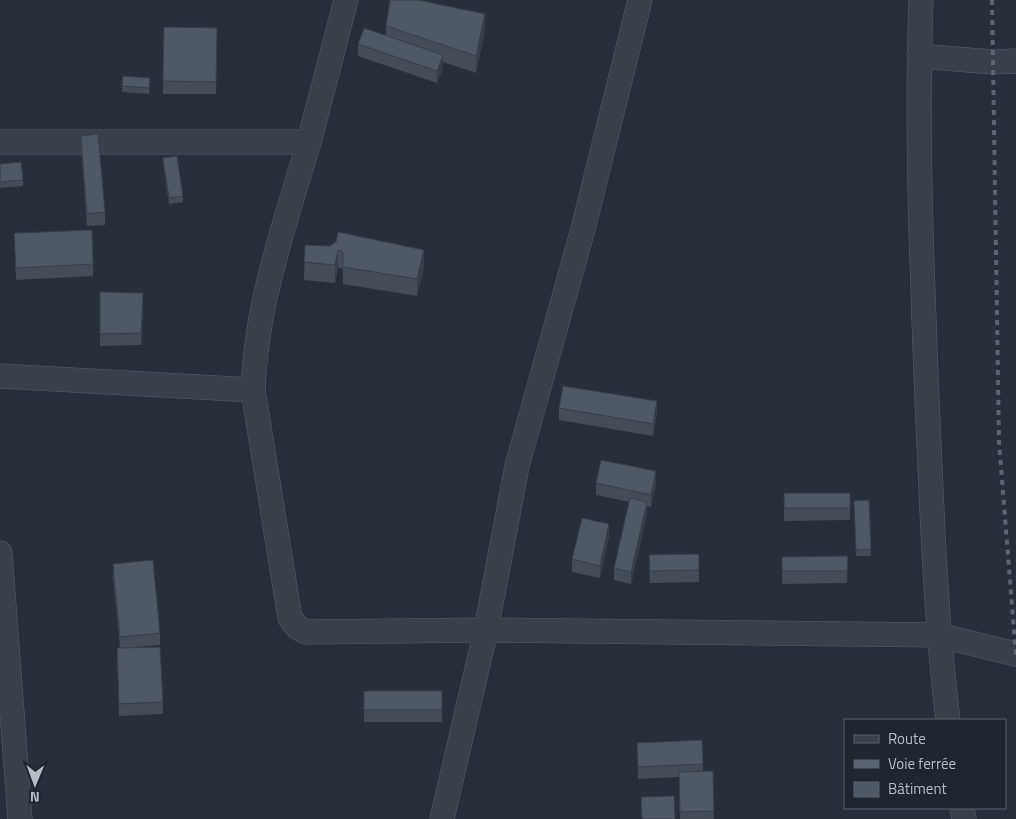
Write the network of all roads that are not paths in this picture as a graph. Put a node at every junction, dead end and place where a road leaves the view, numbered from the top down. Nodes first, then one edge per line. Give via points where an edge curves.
1 (346, 0) edge
2 (640, 0) edge
3 (921, 0) edge
4 (919, 56) junction
5 (1016, 61) edge
6 (0, 142) edge
7 (310, 142) junction
8 (0, 376) edge
9 (253, 390) junction
10 (0, 553) edge
11 (486, 630) junction
12 (938, 635) junction
13 (1016, 654) edge
14 (948, 719) edge
15 (20, 819) edge
16 (442, 819) edge

1 - 7 street
2 - 11 street via 583,230 517,466
3 - 4 street
4 - 5 street
4 - 12 street via 921,258
6 - 7 street
7 - 9 street via 265,290 254,355
8 - 9 street
9 - 11 street via 290,618 297,627 306,632
10 - 15 street
11 - 12 street
11 - 16 street
12 - 13 street
12 - 14 street

